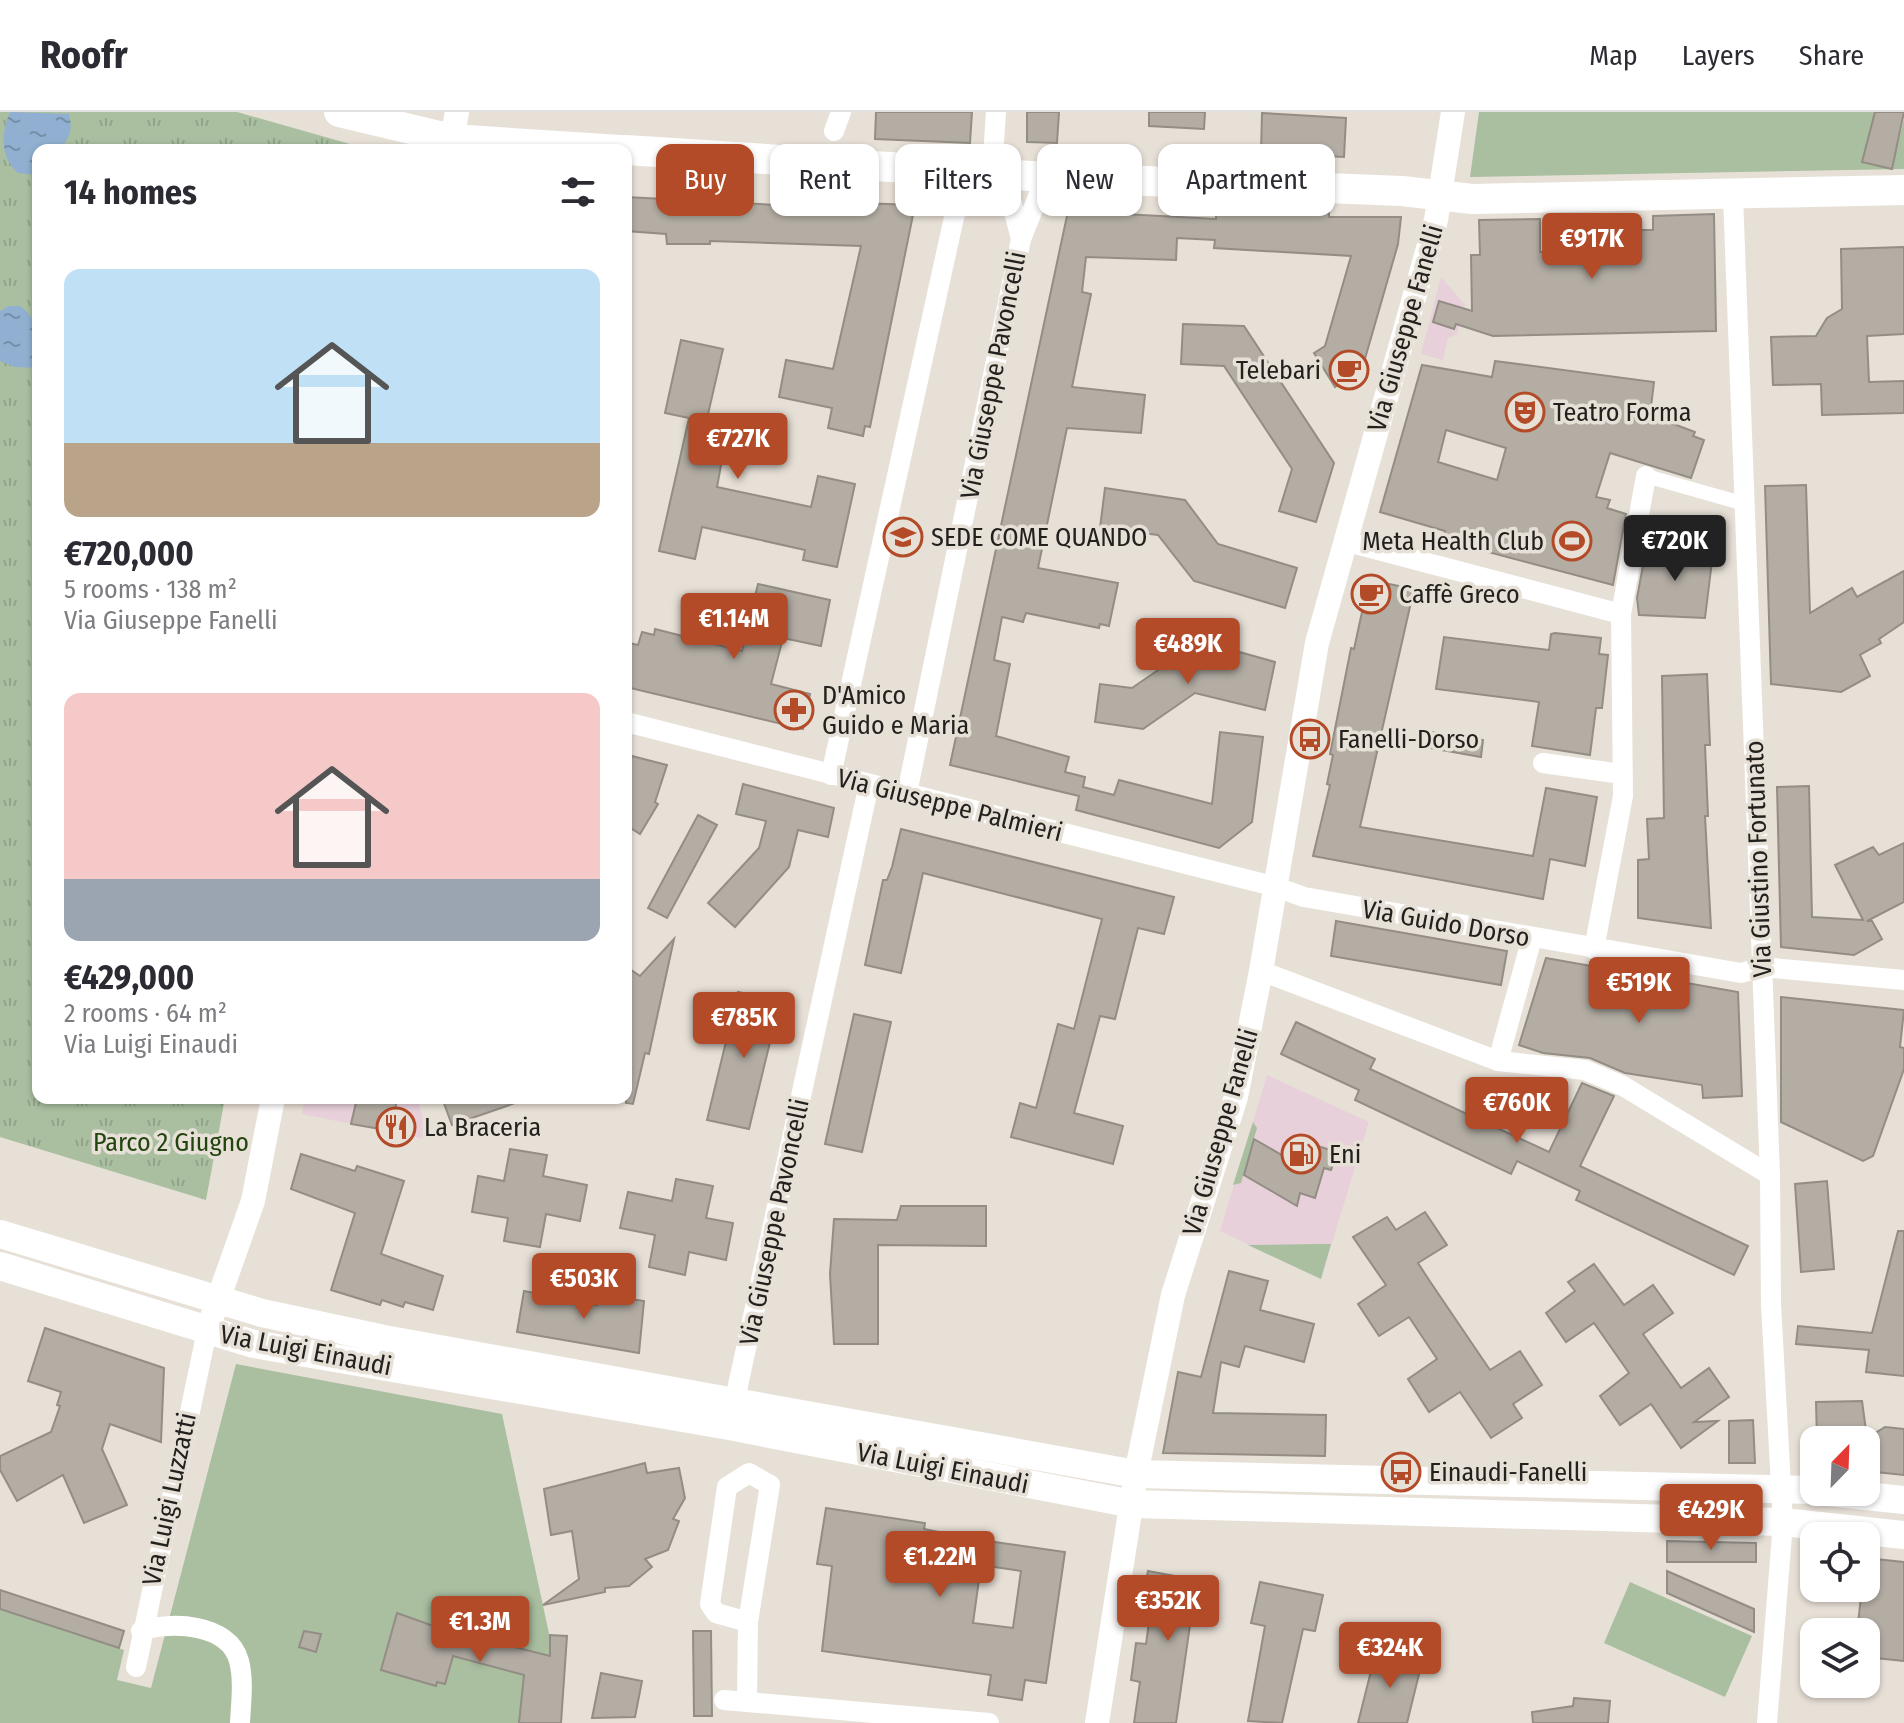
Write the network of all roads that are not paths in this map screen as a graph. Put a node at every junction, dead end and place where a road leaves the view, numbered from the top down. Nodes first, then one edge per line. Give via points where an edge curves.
1 (339, 112) edge
2 (996, 112) edge
3 (1453, 112) edge
4 (453, 134) edge
5 (557, 144) edge
6 (994, 144) edge
7 (632, 150) edge
8 (895, 167) edge
9 (1142, 181) edge
10 (1904, 190) edge
11 (1442, 193) junction
12 (1733, 196) junction
13 (1037, 199) edge
14 (954, 216) edge
15 (1015, 216) edge
16 (1021, 239) junction
17 (1646, 476) joint
18 (1745, 504) junction
19 (1344, 541) junction
20 (1621, 614) junction
21 (632, 724) edge
22 (1543, 763) dead end
23 (1622, 774) junction
24 (831, 775) junction
25 (869, 784) junction
26 (907, 793) junction
27 (1273, 886) junction
28 (1532, 938) junction
29 (1594, 949) junction
30 (1762, 967) junction
31 (1261, 971) junction
32 (1904, 980) edge
33 (1498, 1061) junction
34 (272, 1104) edge
35 (1770, 1175) junction
36 (0, 1234) edge
37 (0, 1266) edge
38 (217, 1300) junction
39 (207, 1331) junction
40 (732, 1414) junction
41 (1136, 1474) junction
42 (1782, 1487) junction
43 (1800, 1489) edge
44 (1880, 1497) edge
45 (1904, 1500) edge
46 (1133, 1504) junction
47 (1783, 1522) junction
48 (1904, 1535) edge
49 (748, 1622) junction
50 (141, 1631) junction
51 (136, 1667) dead end
52 (724, 1700) dead end
53 (747, 1702) junction
54 (240, 1723) edge
55 (989, 1723) edge
56 (1097, 1723) edge
57 (1767, 1723) edge

1 - 4 main road
2 - 6 street
3 - 11 street, Via Giuseppe Fanelli
4 - 5 main road
7 - 8 main road
9 - 11 main road
10 - 12 main road
11 - 12 main road via 1472,199
11 - 19 street, Via Giuseppe Fanelli
12 - 18 street, Via Giustino Fortunato
13 - 16 street, Via Giuseppe Pavoncelli
14 - 24 street
15 - 16 street, Via Giuseppe Pavoncelli
16 - 26 street, Via Giuseppe Pavoncelli
17 - 18 street
17 - 20 street
18 - 30 street, Via Giustino Fortunato
19 - 20 street
19 - 27 street, Via Giuseppe Fanelli via 1317,643
20 - 23 street
21 - 24 street, Via Giuseppe Palmieri
22 - 23 street
23 - 29 street via 1623,796
24 - 25 street, Via Giuseppe Palmieri
25 - 26 street, Via Giuseppe Palmieri
25 - 40 street, Via Giuseppe Pavoncelli
26 - 27 street, Via Giuseppe Palmieri
27 - 28 street, Via Guido Dorso via 1304,897
27 - 31 street, Via Giuseppe Fanelli
28 - 29 street, Via Guido Dorso
28 - 33 street
29 - 30 street, Via Guido Dorso via 1741,973
30 - 32 street, Via Guido Dorso
30 - 35 street, Via Giustino Fortunato
31 - 33 street
31 - 41 street, Via Giuseppe Fanelli via 1236,1097 1173,1295
33 - 35 street via 1585,1070 1623,1086
34 - 38 street via 253,1201
35 - 42 street, Via Giustino Fortunato
36 - 38 main road, Via Luigi Einaudi
37 - 39 main road, Via Luigi Einaudi
38 - 39 street
38 - 40 main road, Via Luigi Einaudi
39 - 40 main road, Via Luigi Einaudi via 254,1344
39 - 50 street, Via Luigi Luzzatti
40 - 41 main road, Via Luigi Einaudi
40 - 46 main road, Via Luigi Einaudi
41 - 42 main road, Via Luigi Einaudi
41 - 46 street, Via Giuseppe Fanelli
42 - 43 main road, Via Luigi Einaudi
42 - 47 street, Via Giustino Fortunato
44 - 45 main road
46 - 47 main road, Via Luigi Einaudi
46 - 56 street, Via Giuseppe Fanelli
47 - 48 main road, Via Luigi Einaudi
47 - 57 street, Via Giustino Fortunato
49 - 49 street via 770,1485 749,1473 727,1487 710,1604 716,1613
49 - 53 street
50 - 51 street, Via Luigi Luzzatti
50 - 54 street via 157,1626 211,1631 227,1643 238,1657
52 - 53 street
53 - 55 street

